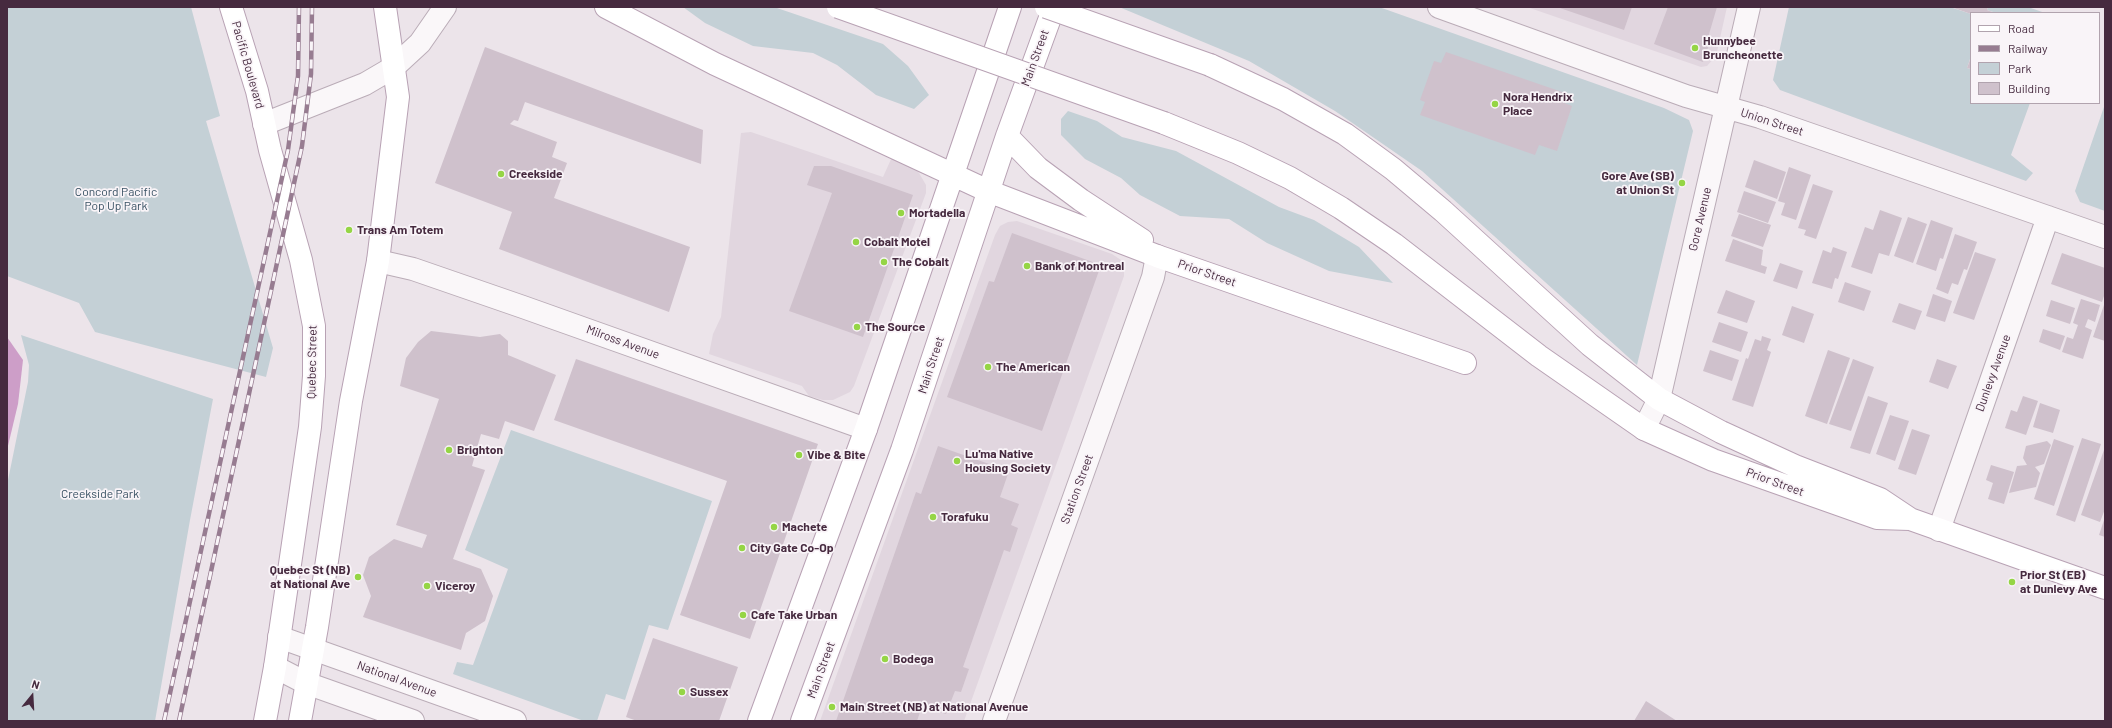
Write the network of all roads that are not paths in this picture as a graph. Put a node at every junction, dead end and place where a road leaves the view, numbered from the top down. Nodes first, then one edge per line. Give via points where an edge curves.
1 (231, 7) edge
2 (385, 7) edge
3 (445, 7) edge
4 (606, 7) edge
5 (838, 7) edge
6 (1010, 7) edge
7 (1046, 7) edge
8 (1054, 7) edge
9 (1439, 7) edge
10 (1749, 7) edge
11 (394, 67) junction
12 (1726, 107) junction
13 (264, 124) junction
14 (1007, 136) junction
15 (953, 174) junction
16 (988, 191) junction
17 (2048, 217) junction
18 (2105, 237) edge
19 (1157, 256) junction
20 (378, 261) junction
21 (1465, 363) dead end
22 (1659, 399) junction
23 (866, 429) junction
24 (1644, 429) junction
25 (1910, 519) junction
26 (1939, 530) junction
27 (2105, 588) edge
28 (279, 637) junction
29 (313, 649) junction
30 (275, 666) junction
31 (306, 683) junction
32 (265, 721) edge
33 (300, 721) edge
34 (413, 721) edge
35 (515, 721) edge
36 (759, 721) edge
37 (802, 721) edge
38 (994, 721) edge

1 - 13 main road, Pacific Boulevard via 257,91
2 - 11 main road
3 - 11 street via 420,42
4 - 15 main road, Prior Street via 715,64
5 - 24 main road, Prior Street, bridge via 1164,123 1238,153 1290,178 1394,244 1539,356
6 - 15 main road
7 - 22 main road, Prior Street, bridge via 1210,65 1283,99 1345,134 1393,169 1443,211 1590,346
8 - 14 main road, Main Street
9 - 12 street, Union Street via 1686,96
10 - 12 street, Gore Avenue
11 - 13 street via 365,84
11 - 20 main road via 398,97
12 - 17 street, Union Street
12 - 22 street, Gore Avenue
13 - 28 main road, Quebec Street via 309,293 315,351 310,427
14 - 16 main road, Main Street
14 - 19 main road via 1038,168 1146,243
15 - 16 main road, Prior Street
15 - 23 main road
16 - 19 main road, Prior Street
16 - 37 main road, Main Street via 902,450
17 - 18 street, Union Street
17 - 26 street, Dunlevy Avenue
19 - 21 main road, Prior Street
19 - 38 street, Station Street via 1153,277
20 - 23 street, Milross Avenue via 413,269
20 - 29 main road via 352,401
22 - 24 street, Gore Avenue
22 - 25 main road, Prior Street via 1721,432 1795,466 1880,499
23 - 36 main road
24 - 25 main road, Prior Street via 1713,460 1876,518
25 - 26 main road, Prior Street
26 - 27 main road, Prior Street
28 - 29 street, National Avenue
28 - 30 main road, Quebec Street
29 - 31 main road
29 - 35 street, National Avenue
30 - 31 street
30 - 32 main road, Quebec Street
31 - 33 main road
31 - 34 street

